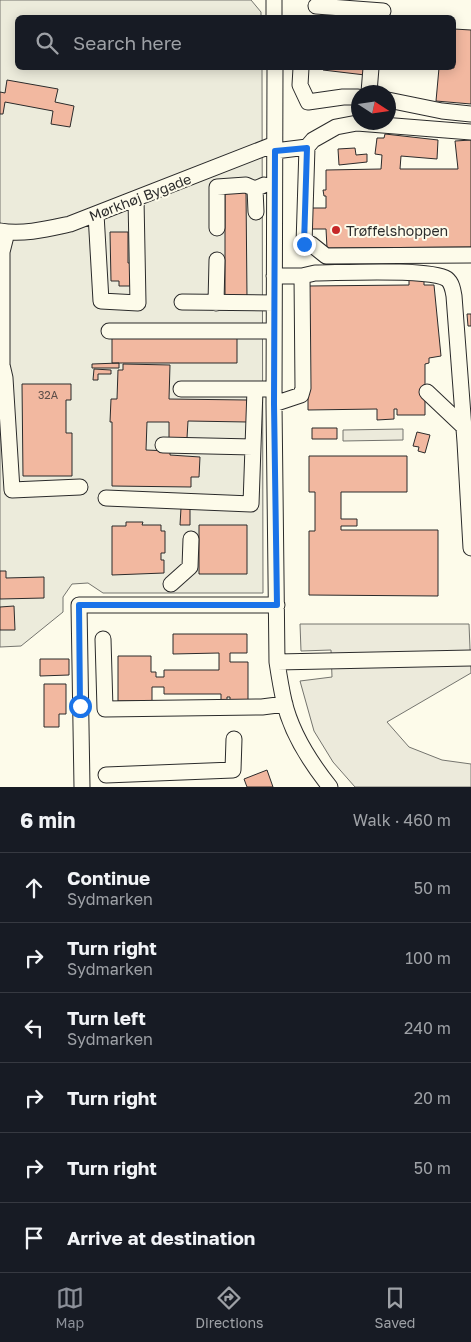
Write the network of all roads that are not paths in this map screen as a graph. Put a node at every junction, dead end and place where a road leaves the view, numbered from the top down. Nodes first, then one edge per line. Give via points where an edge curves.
1 (274, 0) edge
2 (314, 8) edge
3 (382, 9) edge
4 (274, 15) edge
5 (275, 70) edge
6 (301, 70) edge
7 (372, 70) edge
8 (275, 85) junction
9 (300, 85) junction
10 (370, 85) edge
11 (351, 97) edge
12 (396, 101) edge
13 (471, 114) edge
14 (471, 132) edge
15 (275, 147) junction
16 (307, 148) junction
17 (275, 181) junction
18 (255, 189) junction
19 (136, 199) junction
20 (256, 212) dead end
21 (96, 214) junction
22 (216, 228) dead end
23 (3, 231) edge
24 (471, 255) edge
25 (217, 260) dead end
26 (274, 276) junction
27 (302, 276) junction
28 (182, 302) dead end
29 (216, 303) junction
30 (274, 303) junction
31 (109, 331) dead end
32 (274, 331) junction
33 (181, 389) dead end
34 (255, 389) junction
35 (427, 392) dead end
36 (274, 397) junction
37 (467, 436) edge
38 (163, 444) dead end
39 (253, 448) junction
40 (80, 487) dead end
41 (106, 498) dead end
42 (191, 539) dead end
43 (471, 548) edge
44 (171, 584) dead end
45 (277, 605) junction
46 (103, 639) dead end
47 (471, 658) edge
48 (277, 662) junction
49 (285, 704) junction
50 (234, 739) dead end
51 (106, 775) dead end
52 (82, 787) edge
53 (330, 787) edge

1 - 4 street
2 - 3 street
5 - 8 street
6 - 9 street
7 - 10 street
8 - 9 street
8 - 15 street
9 - 11 street via 308,102
12 - 13 street
14 - 16 street via 357,123 336,127 313,140
15 - 16 street, Mørkhøj Bygade
15 - 17 street
15 - 19 street, Mørkhøj Bygade
16 - 24 street via 304,244 311,244 326,256
17 - 18 street
17 - 26 street
18 - 20 street
18 - 22 street via 246,184 217,187
19 - 21 street, Mørkhøj Bygade
19 - 21 street via 138,303 101,301
21 - 23 street, Mørkhøj Bygade via 70,224 39,230
23 - 40 street via 2,365 12,490
25 - 29 street
26 - 27 street
26 - 30 street
27 - 36 street via 303,388 301,394
27 - 37 street via 316,272 422,273 449,281 454,296
28 - 29 street
29 - 30 street
30 - 32 street
31 - 32 street
32 - 36 street
33 - 34 street
34 - 36 street
34 - 39 street
35 - 37 street
36 - 45 street
37 - 43 street
38 - 39 street
39 - 41 street via 252,504
42 - 44 street via 190,567
45 - 48 street
45 - 52 street via 79,605
46 - 49 street via 105,709
47 - 48 street
48 - 49 street
49 - 53 street via 298,740
50 - 51 street via 232,770

